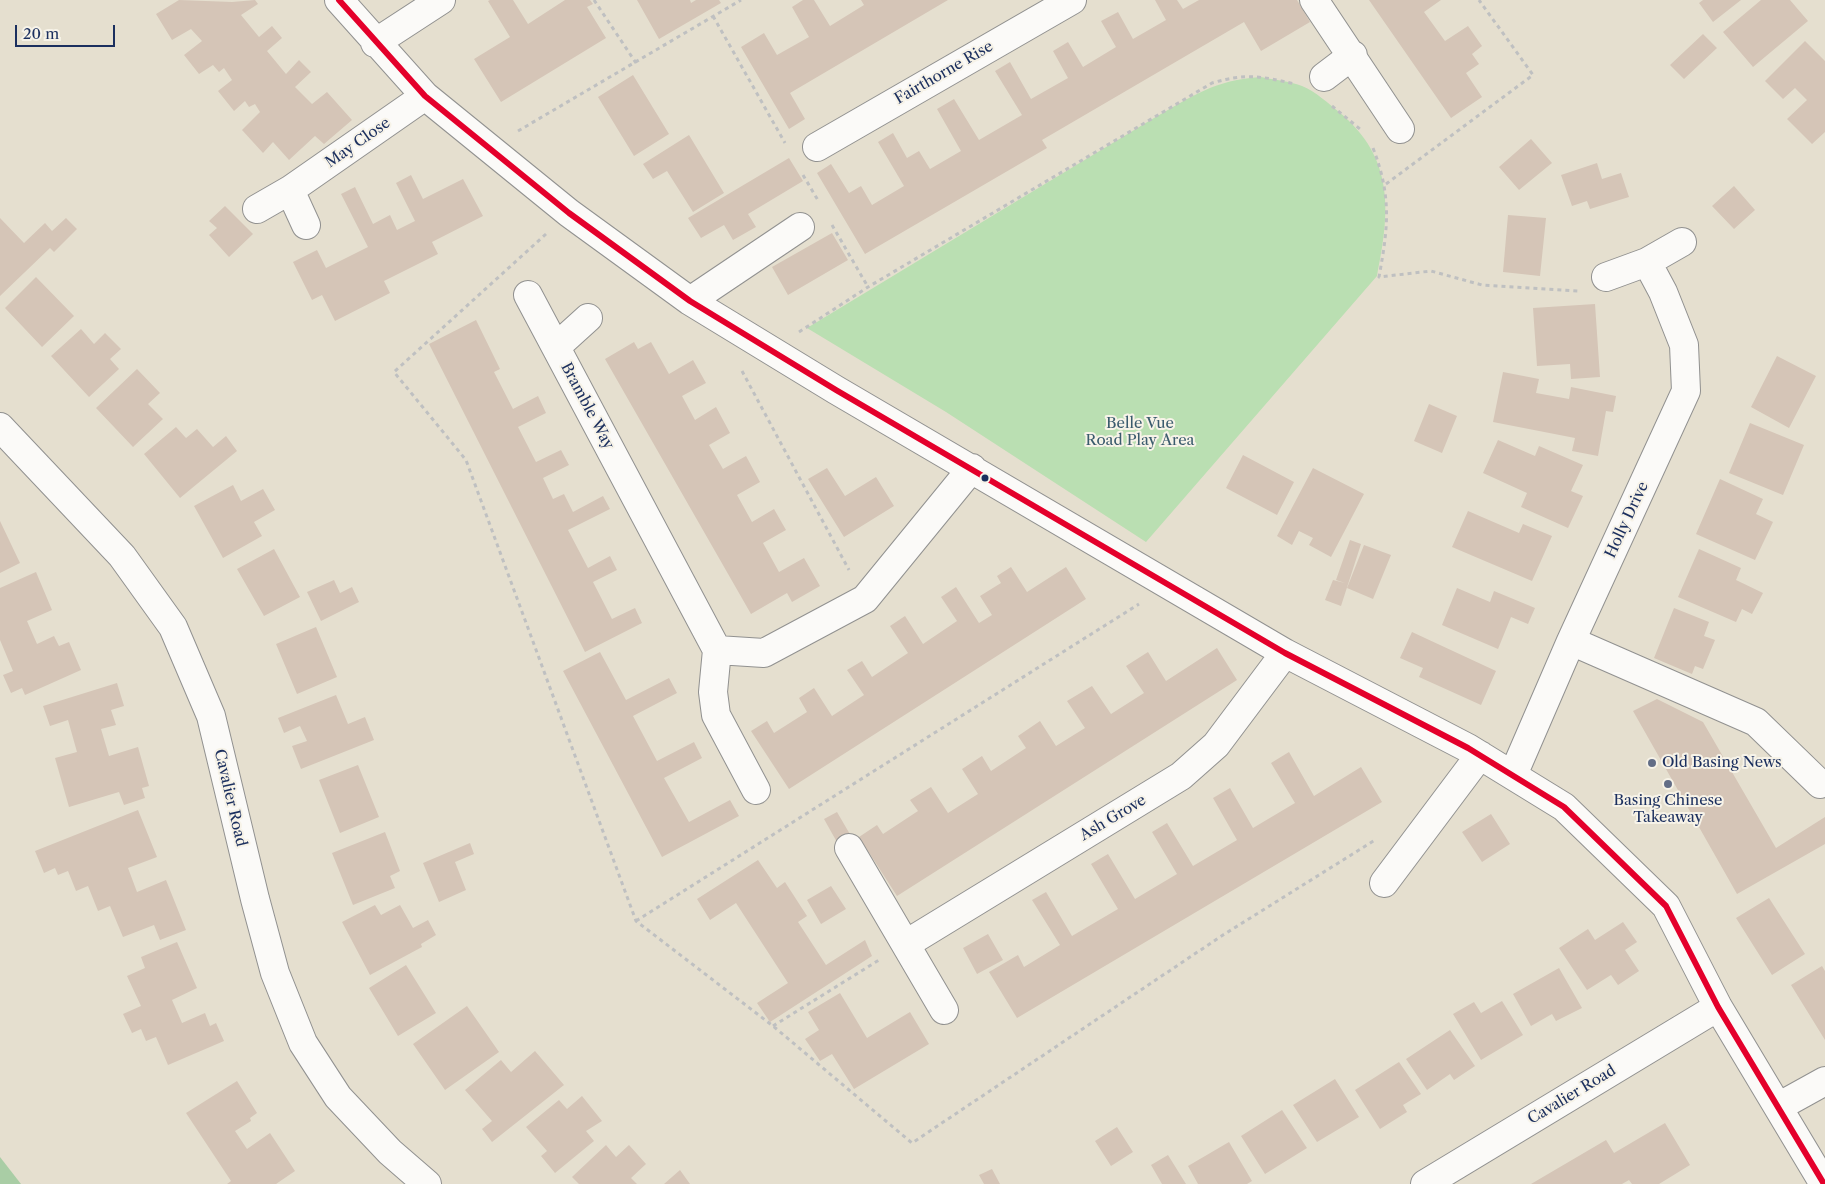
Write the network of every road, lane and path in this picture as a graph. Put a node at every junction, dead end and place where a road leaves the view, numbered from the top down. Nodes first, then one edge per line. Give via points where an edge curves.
1 (339, 0) edge
2 (441, 0) edge
3 (594, 0) edge
4 (741, 0) edge
5 (1072, 0) edge
6 (1314, 0) edge
7 (1479, 0) edge
8 (375, 43) junction
9 (1353, 55) junction
10 (636, 64) junction
11 (1318, 88) junction
12 (425, 96) junction
13 (1400, 129) dead end
14 (1364, 134) dead end
15 (1369, 142) dead end
16 (817, 147) dead end
17 (487, 148) junction
18 (1386, 184) junction
19 (290, 190) junction
20 (257, 209) dead end
21 (569, 214) junction
22 (306, 225) dead end
23 (800, 227) dead end
24 (1682, 242) dead end
25 (1647, 262) junction
26 (1606, 277) joint
27 (528, 295) dead end
28 (690, 301) junction
29 (588, 318) dead end
30 (556, 347) junction
31 (770, 350) junction
32 (739, 366) dead end
33 (0, 427) edge
34 (972, 468) junction
35 (1170, 585) junction
36 (865, 599) junction
37 (1571, 641) junction
38 (717, 650) junction
39 (1285, 653) junction
40 (1480, 755) junction
41 (1513, 775) junction
42 (1820, 784) dead end
43 (756, 790) dead end
44 (1381, 836) dead end
45 (849, 848) dead end
46 (1384, 883) dead end
47 (636, 921) junction
48 (906, 944) junction
49 (1718, 1007) junction
50 (944, 1010) dead end
51 (773, 1026) junction
52 (1825, 1081) edge
53 (1778, 1107) junction
54 (428, 1184) edge
55 (1425, 1184) edge
56 (1824, 1184) edge

1 - 8 street
2 - 8 street
3 - 10 path
4 - 10 path
5 - 16 street, Fairthorne Rise
6 - 9 street
7 - 18 path via 1533,75
8 - 12 street
9 - 11 street
9 - 13 street
10 - 17 path
11 - 14 path
11 - 31 path via 1260,76 1236,76 1212,83 868,287
12 - 17 street
12 - 19 street, May Close
15 - 18 path
17 - 21 street
18 - 26 path via 1388,231 1379,278 1431,271 1482,284 1596,292
19 - 20 street, May Close
19 - 22 street
21 - 28 street
21 - 47 path via 394,372 466,460
23 - 28 street
24 - 25 street
25 - 26 street
25 - 37 street, Holly Drive via 1684,345 1686,391
27 - 30 street, Bramble Way
28 - 31 street
29 - 30 street, Bramble Way
30 - 38 street, Bramble Way
31 - 34 street
32 - 36 path
33 - 54 street, Cavalier Road via 122,556 173,626 211,716 254,900 276,973 303,1043 338,1097 390,1152
34 - 35 street
34 - 36 street
35 - 39 street
35 - 47 path
36 - 38 street via 764,653
37 - 41 street, Holly Drive
37 - 42 street via 1756,722
38 - 43 street via 713,692 716,716
39 - 40 street
39 - 48 street, Ash Grove via 1216,745 1181,776
40 - 41 street
40 - 46 street
41 - 49 street via 1564,807 1666,906
44 - 51 path via 1223,935 912,1143
45 - 48 street
47 - 51 path
48 - 50 street
48 - 51 path
49 - 53 street
49 - 55 street, Cavalier Road
52 - 53 street
53 - 56 street

